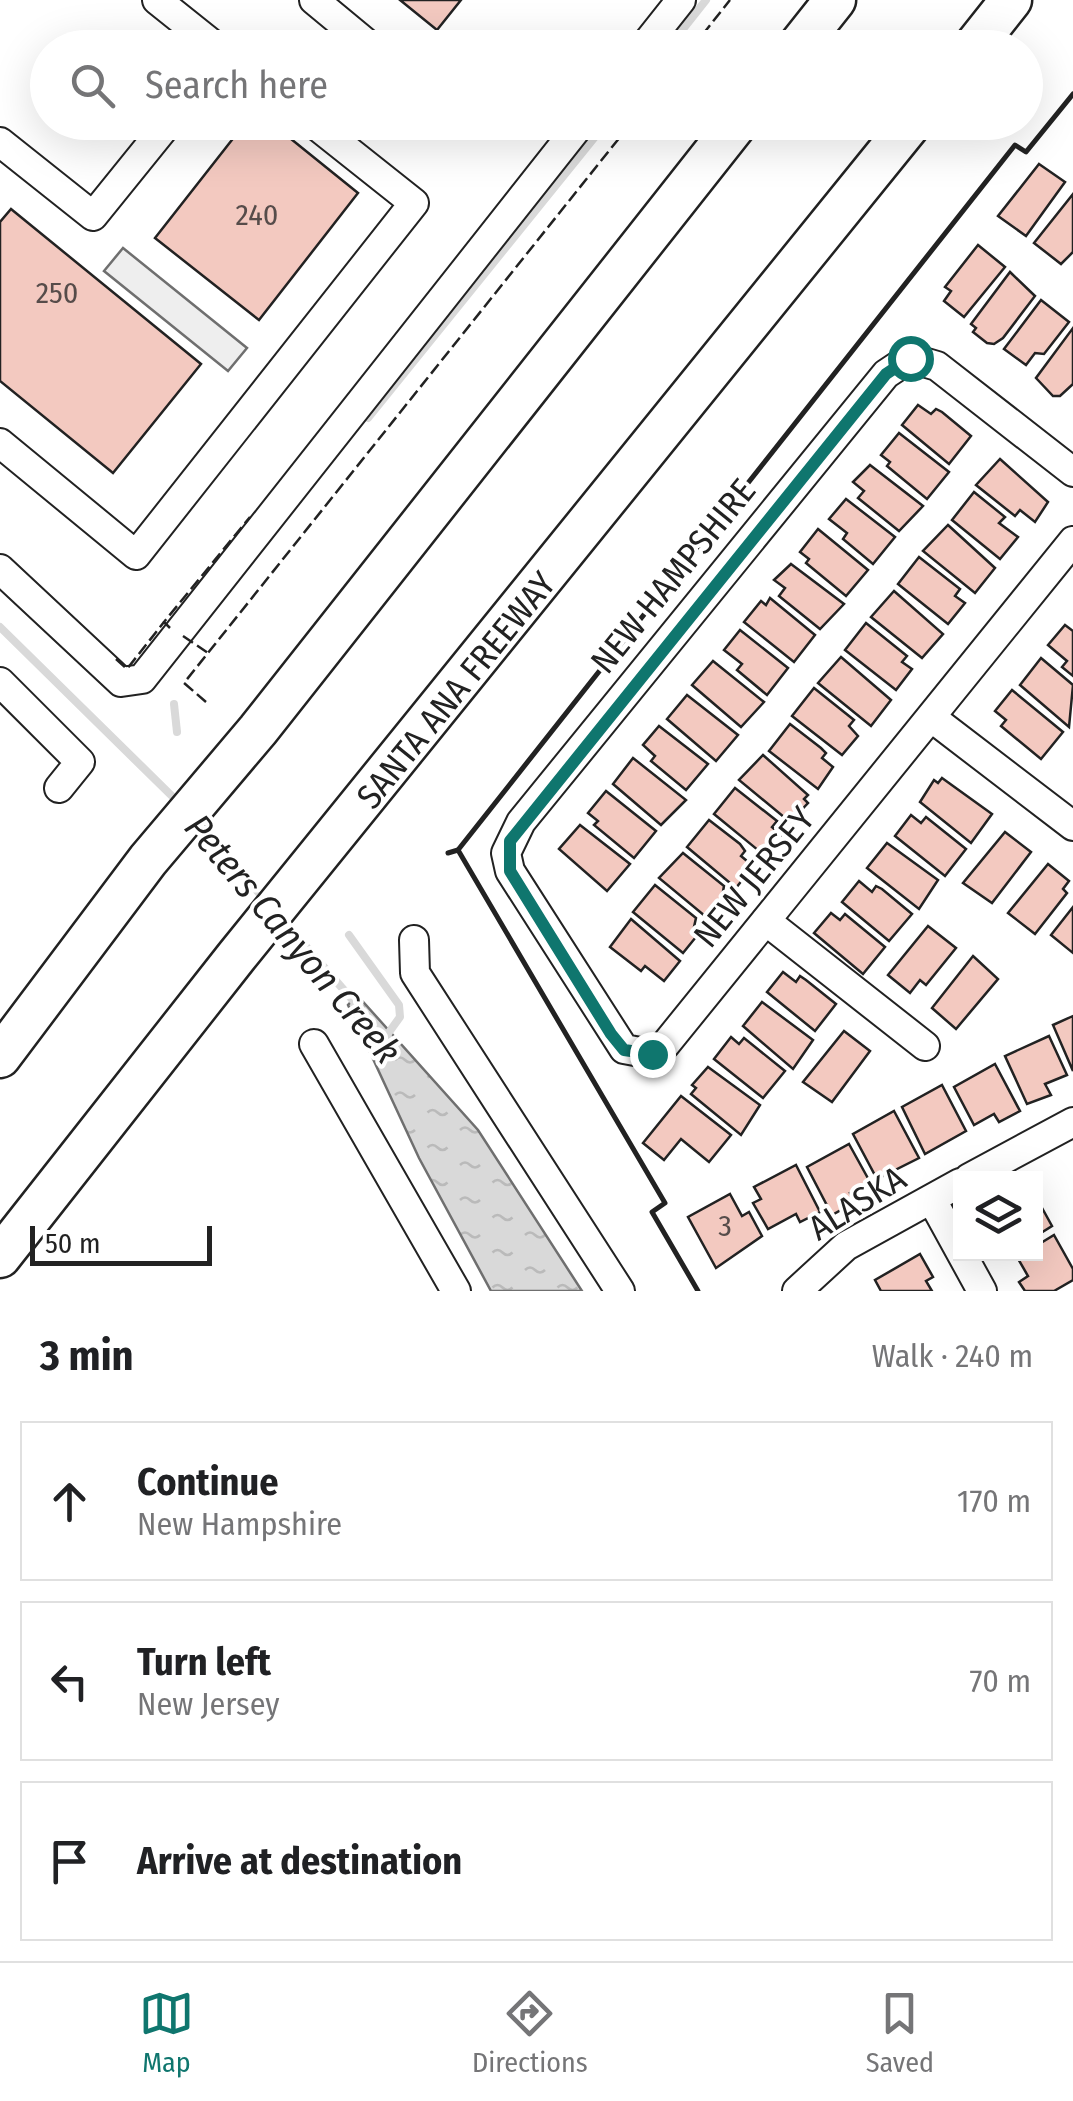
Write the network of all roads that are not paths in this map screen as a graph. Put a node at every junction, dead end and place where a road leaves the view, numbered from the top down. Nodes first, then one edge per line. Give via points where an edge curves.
1 (157, 0) edge
2 (314, 0) edge
3 (681, 0) edge
4 (834, 0) edge
5 (1011, 0) edge
6 (194, 30) edge
7 (350, 30) edge
8 (657, 30) edge
9 (811, 30) edge
10 (987, 30) edge
11 (154, 140) edge
12 (335, 140) edge
13 (568, 140) edge
14 (724, 140) edge
15 (898, 140) edge
16 (0, 142) edge
17 (0, 444) edge
18 (1073, 472) edge
19 (1073, 541) edge
20 (0, 569) edge
21 (0, 682) edge
22 (932, 718) junction
23 (59, 788) dead end
24 (1073, 826) edge
25 (506, 853) joint
26 (148, 860) junction
27 (766, 921) junction
28 (414, 940) dead end
29 (0, 1016) edge
30 (314, 1044) dead end
31 (925, 1046) dead end
32 (0, 1057) edge
33 (1073, 1122) edge
34 (982, 1171) edge
35 (953, 1187) edge
36 (932, 1200) junction
37 (0, 1257) edge
38 (456, 1291) edge
39 (620, 1291) edge
40 (797, 1291) edge
41 (982, 1291) edge

1 - 6 street
2 - 7 street
3 - 8 street
4 - 9 highway
5 - 10 highway
11 - 16 street via 92,216
12 - 17 street via 414,203 136,555
13 - 20 street via 142,679 121,682
14 - 26 highway
15 - 37 highway, SANTA ANA FREEWAY
18 - 25 street, NEW HAMPSHIRE via 937,366 910,358 886,374 521,822
19 - 22 street, NEW JERSEY
21 - 23 street via 80,762
22 - 24 street
22 - 27 street, NEW JERSEY
25 - 27 street, NEW JERSEY via 510,871 624,1050 642,1054 665,1045
26 - 29 highway
26 - 32 highway
27 - 31 street
28 - 39 street via 415,973
30 - 38 street
33 - 34 street
35 - 36 street, ALASKA
36 - 40 street, ALASKA via 846,1246
36 - 41 street

